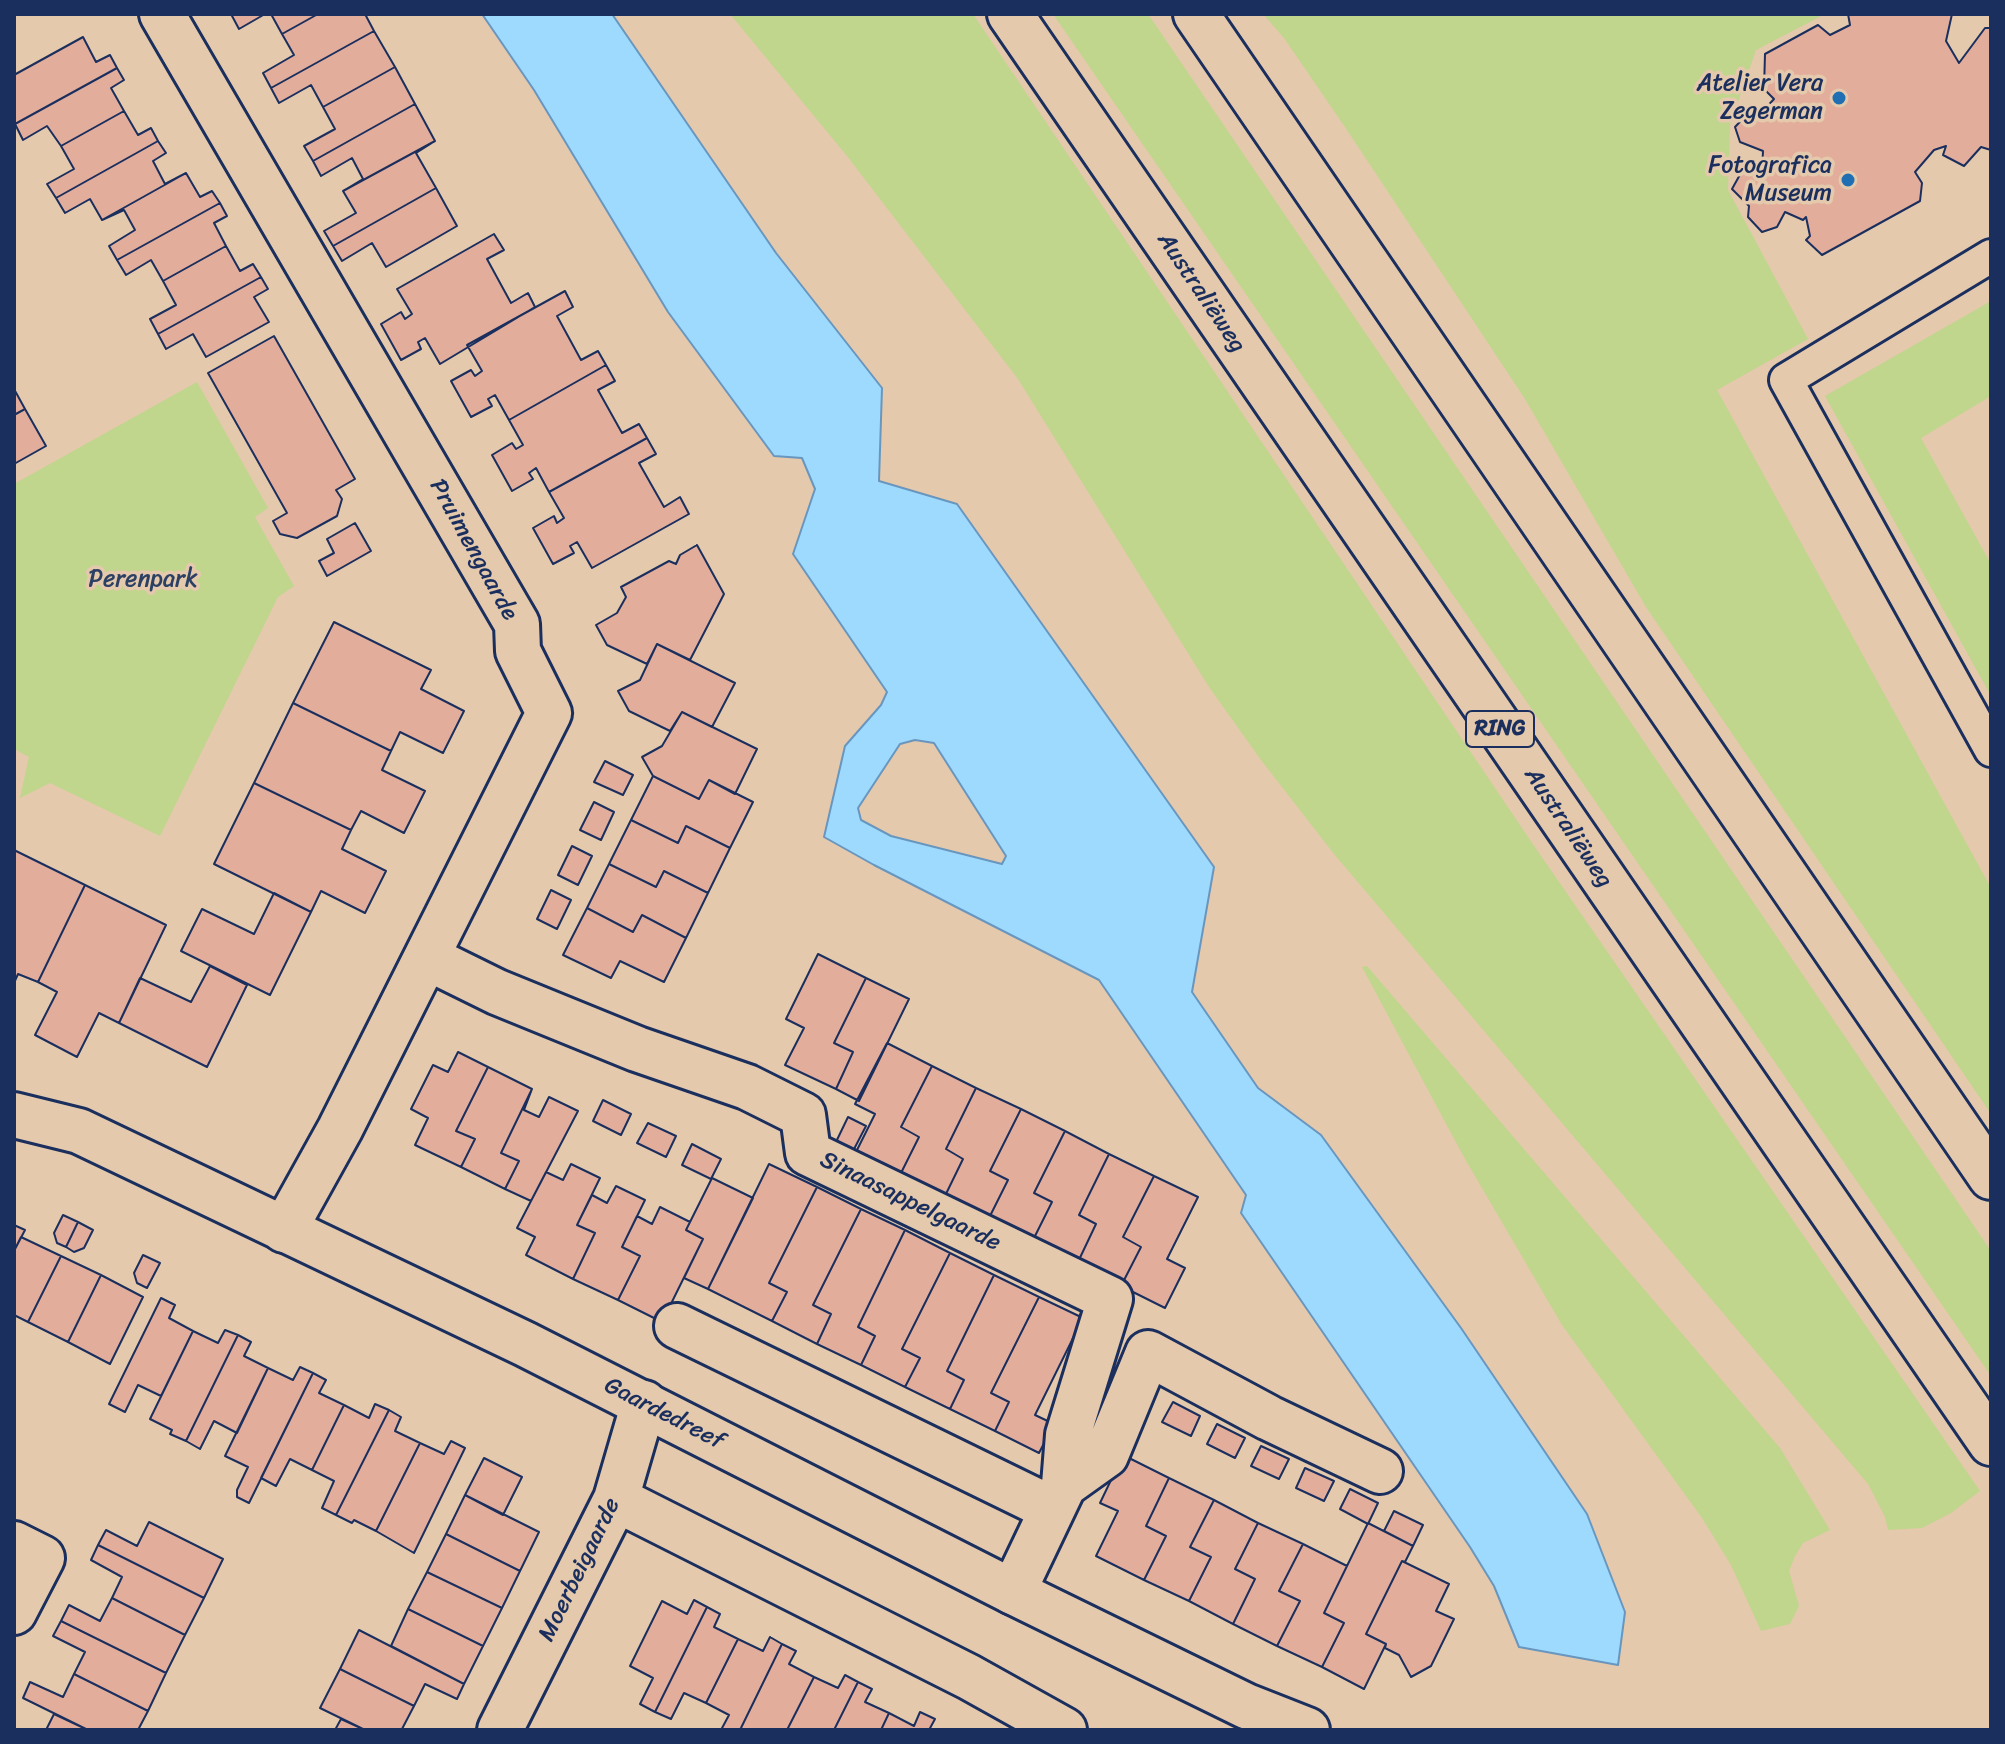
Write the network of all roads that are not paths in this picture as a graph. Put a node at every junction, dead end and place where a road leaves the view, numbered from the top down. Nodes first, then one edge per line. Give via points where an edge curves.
1 (162, 14) edge
2 (1010, 14) edge
3 (1196, 14) edge
4 (1991, 256) edge
5 (1991, 750) edge
6 (428, 958) junction
7 (14, 1115) edge
8 (1991, 1177) edge
9 (284, 1230) junction
10 (677, 1326) dead end
11 (644, 1403) junction
12 (1991, 1443) edge
13 (1380, 1471) dead end
14 (1058, 1497) junction
15 (616, 1499) junction
16 (14, 1544) edge
17 (1013, 1592) junction
18 (14, 1612) edge
19 (500, 1730) edge
20 (1064, 1730) edge
21 (1307, 1730) edge

1 - 6 street, Pruimengaarde via 517,624 518,651 549,713
2 - 12 street, Australiëweg / RING
3 - 8 street
4 - 5 lane via 1786,380
6 - 9 street, Pruimengaarde
6 - 14 street, Sinaasappelgaarde via 637,1049 747,1087 803,1115 808,1153 1110,1299 1068,1435
7 - 9 street, Gaardedreef via 79,1131
9 - 11 street, Gaardedreef
10 - 14 street
11 - 15 street, Moerbeigaarde
11 - 17 street, Gaardedreef
13 - 14 street, Sinaasappelgaarde via 1148,1353 1106,1455
14 - 17 street, Sinaasappelgaarde
15 - 19 street, Moerbeigaarde
15 - 20 street
16 - 18 street via 42,1558
17 - 21 street, Gaardedreef via 1246,1706

